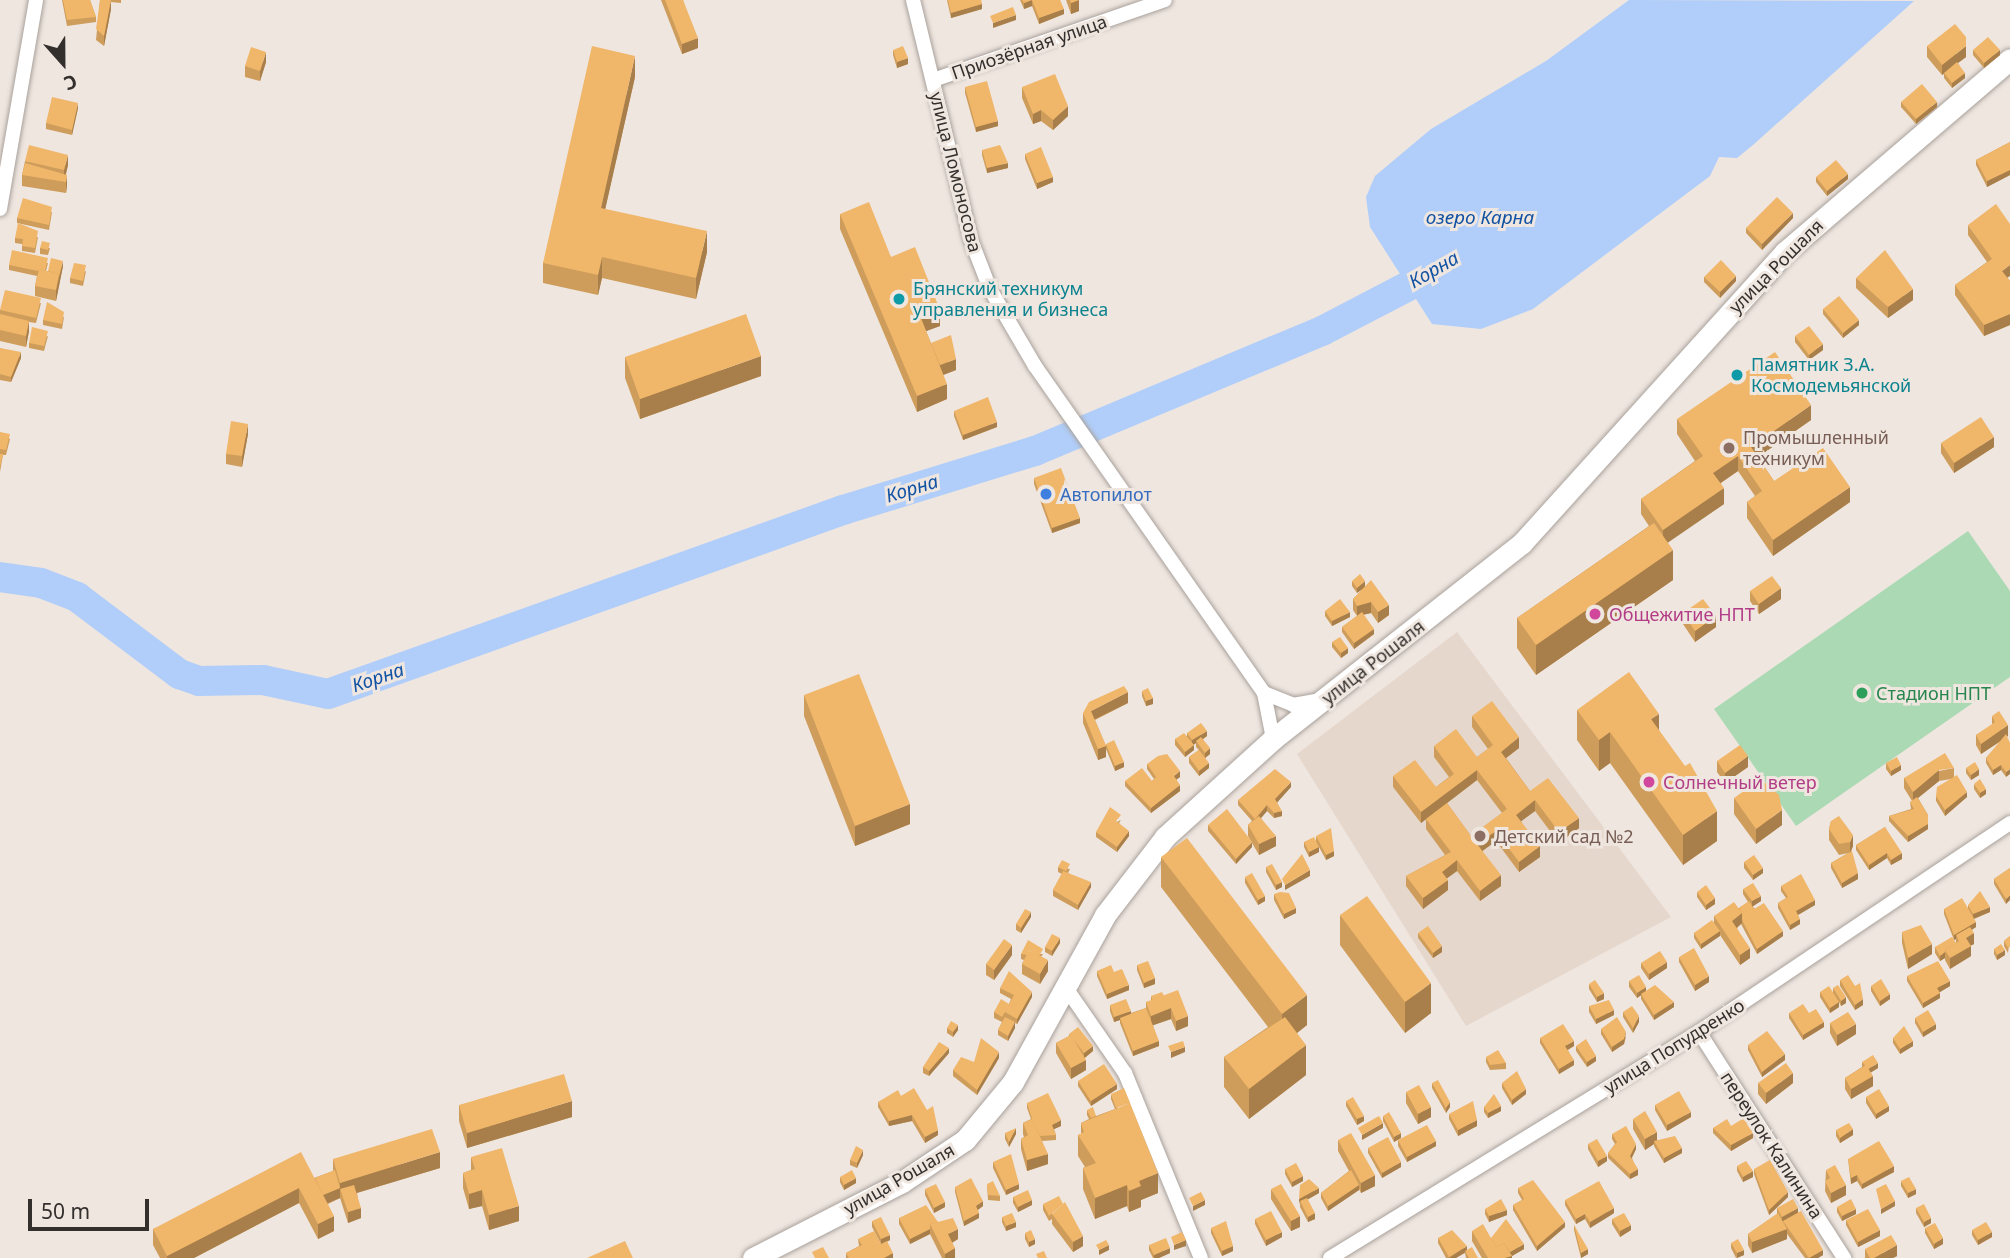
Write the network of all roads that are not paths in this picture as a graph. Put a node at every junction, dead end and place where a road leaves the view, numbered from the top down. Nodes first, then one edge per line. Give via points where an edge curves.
1 (36, 0) edge
2 (913, 0) edge
3 (1165, 0) edge
4 (2010, 59) edge
5 (933, 80) junction
6 (0, 209) edge
7 (1264, 693) junction
8 (1327, 698) junction
9 (1273, 739) junction
10 (2010, 823) edge
11 (1064, 985) junction
12 (1699, 1032) junction
13 (753, 1258) edge
14 (1201, 1258) edge
15 (1329, 1258) edge
16 (1844, 1258) edge

1 - 6 street
2 - 5 street, улица Ломоносова
3 - 5 street, Приозёрная улица
4 - 8 main road, улица Рошаля via 1784,253 1548,519
5 - 7 street, улица Ломоносова via 980,265 1063,407
7 - 8 street via 1293,705
7 - 9 street
8 - 9 main road, улица Рошаля
9 - 11 main road, улица Рошаля via 1140,865
10 - 12 street, улица Попудренко
11 - 13 main road, улица Рошаля via 1013,1082 965,1140 902,1182
11 - 14 street via 1125,1073
12 - 15 street, улица Попудренко
12 - 16 street, переулок Калинина

